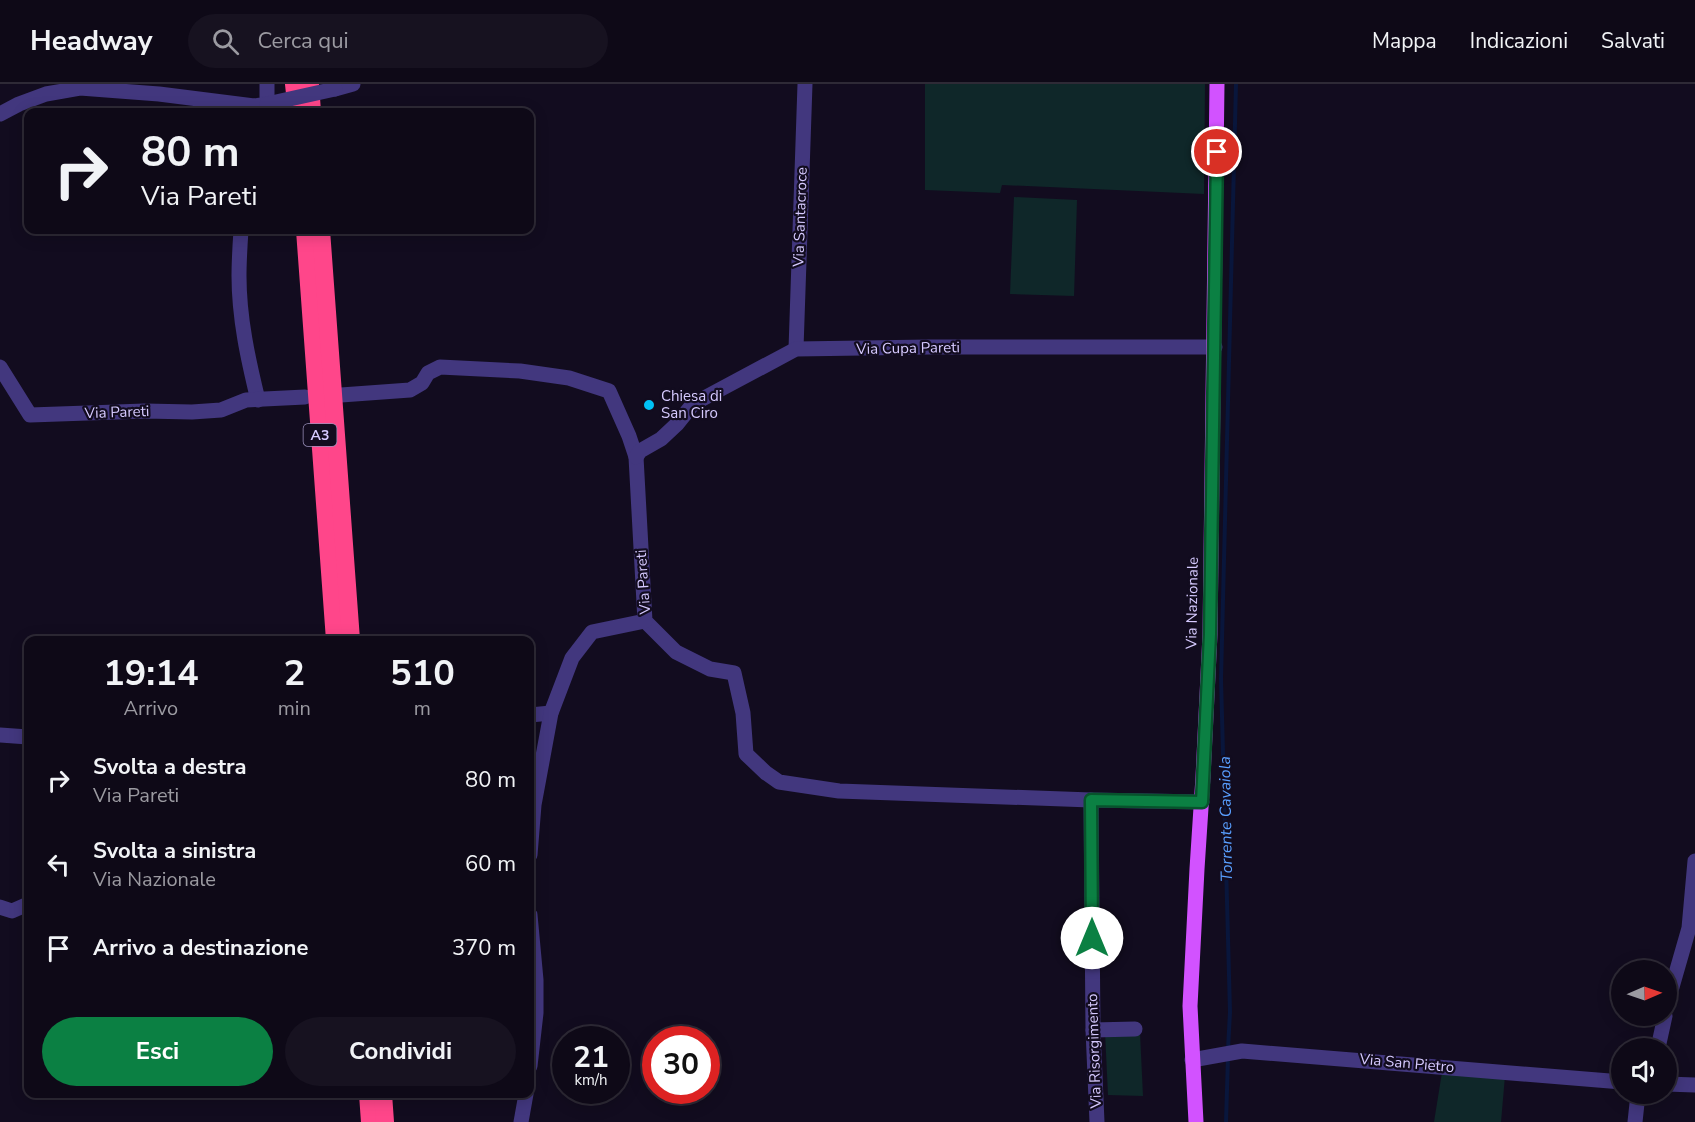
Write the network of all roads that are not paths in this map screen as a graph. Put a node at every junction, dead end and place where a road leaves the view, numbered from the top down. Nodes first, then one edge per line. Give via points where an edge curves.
1 (267, 84) edge
2 (294, 84) edge
3 (310, 84) edge
4 (353, 84) edge
5 (805, 84) edge
6 (1217, 84) edge
7 (267, 105) junction
8 (241, 108) edge
9 (252, 108) edge
10 (297, 108) edge
11 (312, 108) edge
12 (0, 114) edge
13 (241, 234) edge
14 (305, 234) edge
15 (321, 234) edge
16 (1215, 347) junction
17 (796, 349) junction
18 (0, 367) edge
19 (341, 395) dead end
20 (305, 397) dead end
21 (258, 400) junction
22 (636, 457) junction
23 (645, 621) junction
24 (335, 636) edge
25 (351, 636) edge
26 (551, 713) junction
27 (534, 715) edge
28 (0, 735) edge
29 (24, 737) edge
30 (1091, 800) junction
31 (1202, 802) junction
32 (534, 805) edge
33 (1695, 861) edge
34 (24, 906) edge
35 (0, 907) edge
36 (534, 958) edge
37 (1677, 970) edge
38 (1136, 1029) dead end
39 (1093, 1030) junction
40 (534, 1031) edge
41 (1192, 1060) junction
42 (1611, 1081) edge
43 (1677, 1084) edge
44 (1695, 1085) edge
45 (368, 1098) edge
46 (383, 1098) edge
47 (525, 1098) edge
48 (1637, 1104) edge
49 (370, 1122) edge
50 (385, 1122) edge
51 (521, 1122) edge
52 (1096, 1122) edge
53 (1196, 1122) edge
54 (1635, 1122) edge

1 - 7 street
2 - 10 highway
3 - 11 highway
4 - 7 street, bridge
5 - 17 street, Via Santacroce
6 - 16 main road, Via Nazionale
7 - 9 street
8 - 12 street via 159,94 80,88 46,94
13 - 21 street via 239,277 246,350
14 - 24 highway, A3
15 - 25 highway, A3
16 - 17 street, Via Cupa Pareti
16 - 31 main road, Via Nazionale via 1210,634
17 - 22 street, Via Cupa Pareti via 693,404 661,439
18 - 21 street, Via Pareti via 30,415 192,412 221,410 246,400
19 - 22 street, Via Pareti via 410,390 440,366 569,378 609,391
20 - 21 street, Via Pareti
22 - 23 street, Via Pareti
23 - 26 street via 592,633 572,658
23 - 30 street, Via Pareti via 676,652 710,669 734,673 743,713 746,754 779,782 838,791
26 - 27 street
26 - 32 street
28 - 29 street
30 - 31 street, Via Pareti
30 - 39 street, Via Risorgimento
31 - 41 main road, Via Nazionale via 1190,1006
33 - 37 street via 1689,928
34 - 35 street via 12,911
36 - 40 street
38 - 39 street
39 - 52 street, Via Risorgimento
41 - 42 street, Via San Pietro via 1242,1051
41 - 53 main road, Via Nazionale
43 - 44 street
45 - 49 highway
46 - 50 highway
47 - 51 street
48 - 54 street

